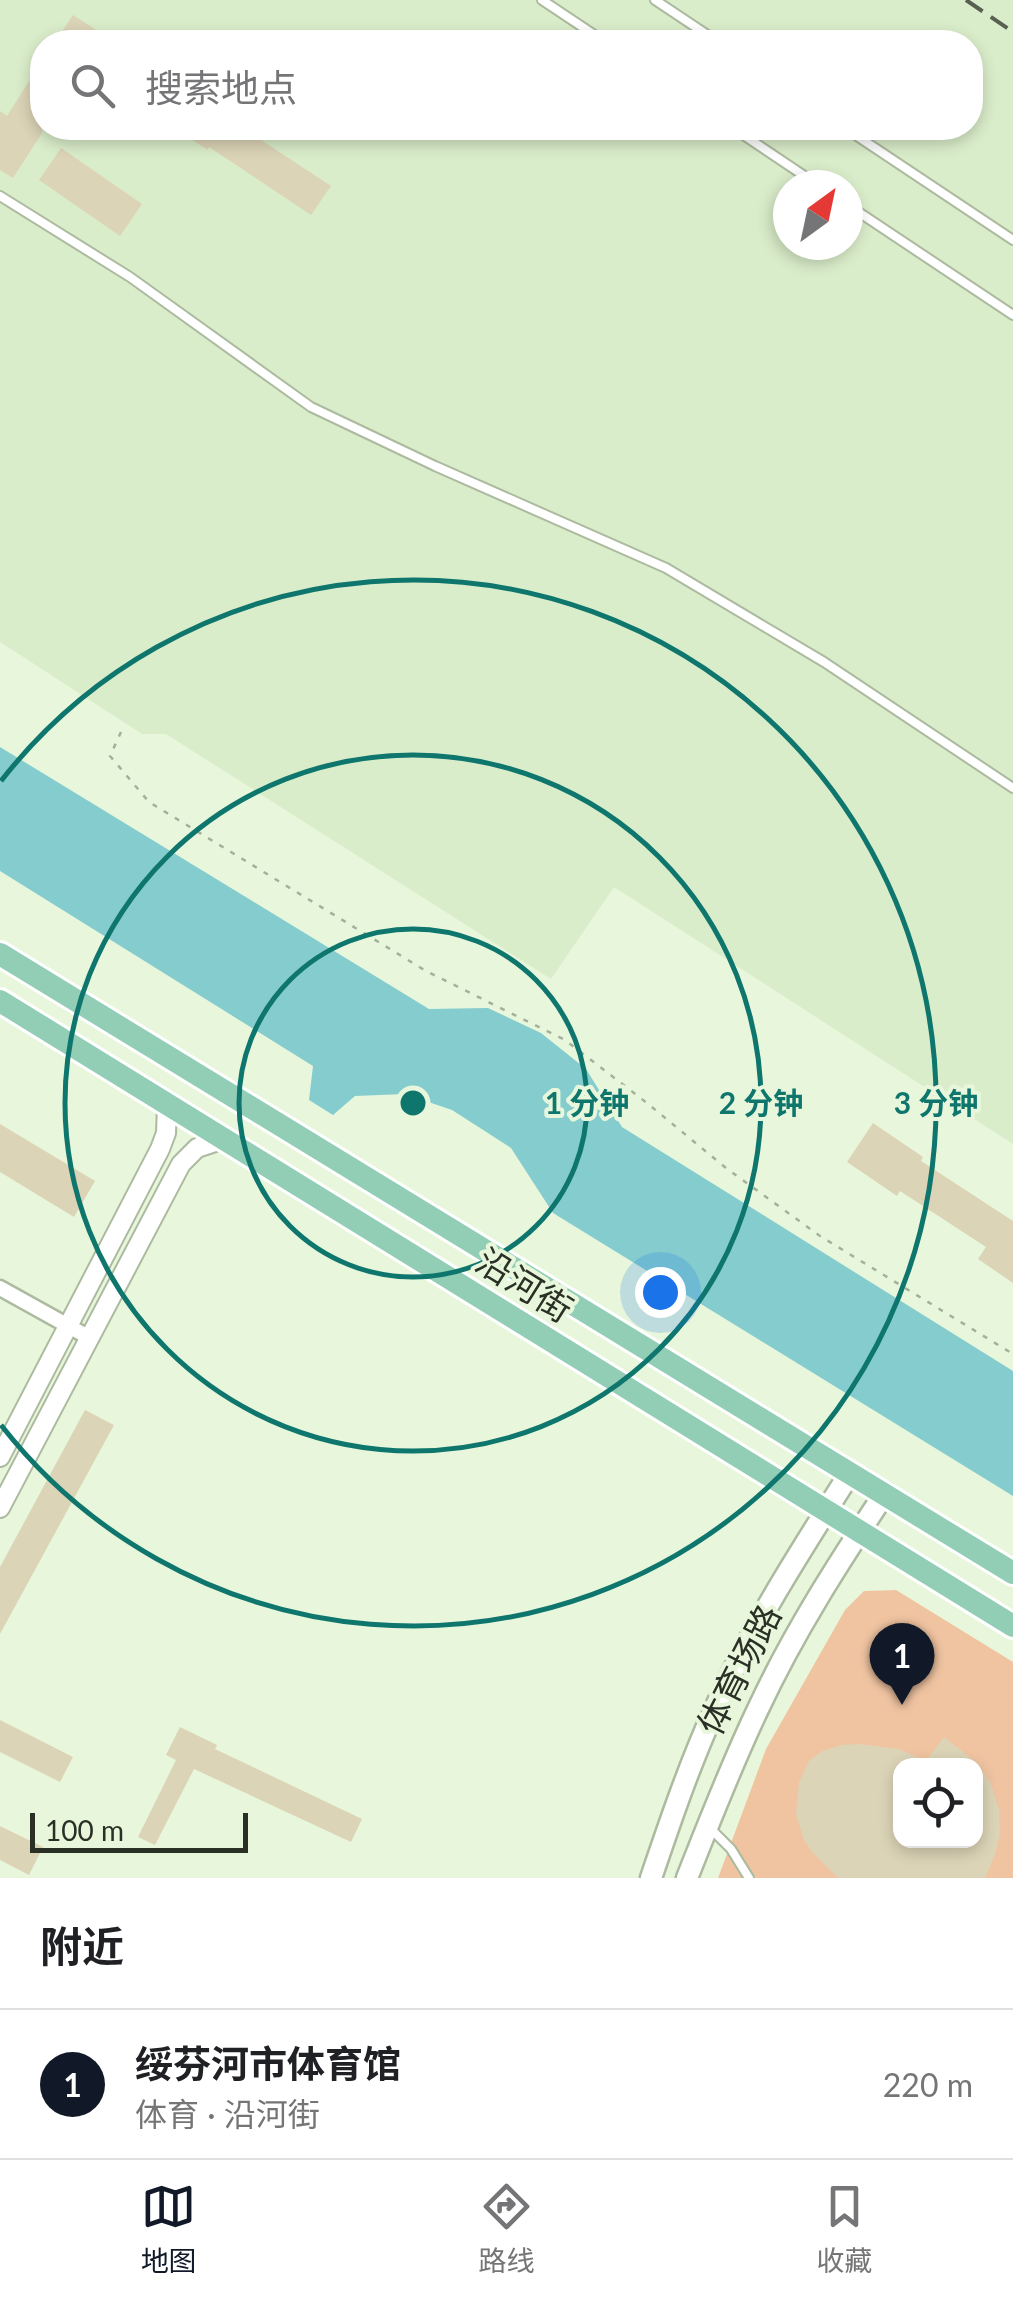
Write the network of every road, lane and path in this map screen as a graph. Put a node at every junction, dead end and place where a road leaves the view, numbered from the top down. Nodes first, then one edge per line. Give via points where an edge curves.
1 (542, 0) edge
2 (655, 0) edge
3 (588, 30) edge
4 (700, 30) edge
5 (750, 140) edge
6 (863, 140) edge
7 (795, 170) edge
8 (0, 196) edge
9 (863, 215) edge
10 (1013, 240) edge
11 (1013, 315) edge
12 (121, 732) dead end
13 (1013, 788) edge
14 (0, 954) edge
15 (0, 1001) edge
16 (166, 1104) junction
17 (224, 1139) junction
18 (0, 1288) edge
19 (68, 1326) junction
20 (90, 1338) junction
21 (1013, 1354) edge
22 (0, 1458) edge
23 (850, 1473) junction
24 (885, 1493) junction
25 (0, 1508) edge
26 (826, 1511) junction
27 (859, 1532) junction
28 (1013, 1572) edge
29 (1013, 1626) edge
30 (708, 1825) junction
31 (651, 1878) edge
32 (687, 1878) edge
33 (749, 1878) edge

1 - 3 lane
2 - 4 lane
5 - 7 lane
6 - 10 lane
8 - 13 lane via 130,277 311,407 666,568 824,662
9 - 11 lane
12 - 21 path via 110,756 149,802 426,971 564,1040 820,1236
14 - 23 main road, 沿河街
15 - 16 main road, 沿河街
16 - 17 main road, 沿河街
16 - 19 street via 160,1149
17 - 20 street via 196,1148 182,1164
17 - 26 main road, 沿河街
18 - 19 street
19 - 20 street
19 - 22 street
20 - 25 street
23 - 24 main road, 沿河街
23 - 26 main road, 体育场路
24 - 27 main road, 体育场路
24 - 28 main road, 沿河街
26 - 27 main road, 沿河街
26 - 31 main road, 体育场路 via 713,1712
27 - 29 main road, 沿河街
27 - 30 main road, 体育场路 via 761,1703
30 - 32 main road, 体育场路
30 - 33 lane

